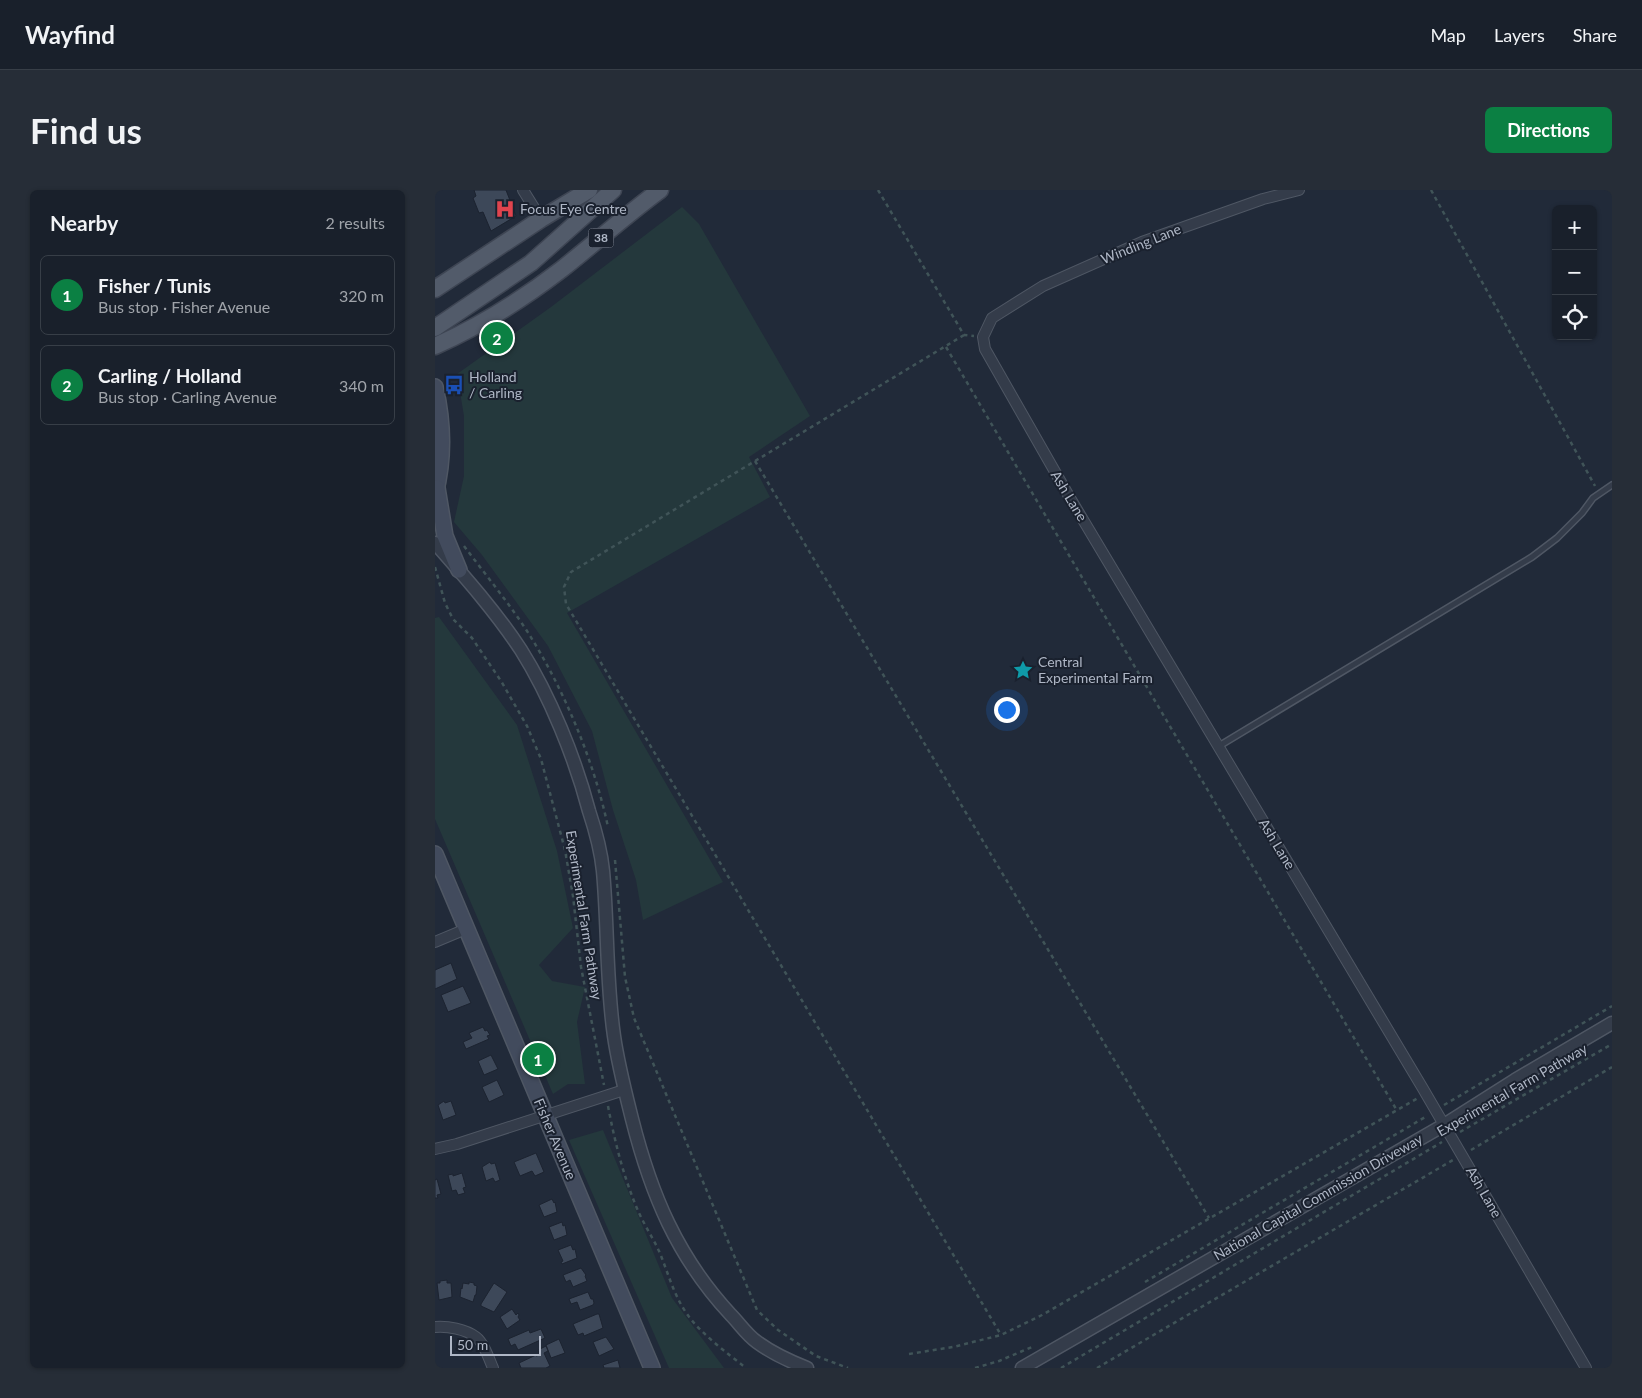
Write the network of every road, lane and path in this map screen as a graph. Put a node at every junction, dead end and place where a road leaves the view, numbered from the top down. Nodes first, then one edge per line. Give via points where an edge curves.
1 (523, 190) edge
2 (589, 190) edge
3 (613, 190) edge
4 (660, 190) edge
5 (878, 190) edge
6 (1299, 190) edge
7 (1431, 190) edge
8 (541, 219) junction
9 (435, 289) edge
10 (435, 328) edge
11 (965, 335) junction
12 (983, 336) junction
13 (435, 346) edge
14 (945, 346) junction
15 (435, 386) edge
16 (755, 461) junction
17 (1612, 485) edge
18 (436, 491) edge
19 (1599, 494) junction
20 (435, 543) edge
21 (463, 544) dead end
22 (435, 567) edge
23 (459, 570) junction
24 (1219, 746) junction
25 (608, 829) dead end
26 (435, 854) edge
27 (614, 856) dead end
28 (466, 929) junction
29 (435, 942) edge
30 (1612, 1006) edge
31 (1612, 1023) edge
32 (1612, 1044) edge
33 (1612, 1067) edge
34 (605, 1086) dead end
35 (624, 1090) junction
36 (1426, 1094) junction
37 (608, 1106) dead end
38 (1396, 1110) junction
39 (1435, 1110) junction
40 (545, 1116) junction
41 (1444, 1125) junction
42 (1451, 1137) junction
43 (435, 1149) edge
44 (1462, 1155) junction
45 (1209, 1218) junction
46 (1140, 1285) dead end
47 (435, 1327) edge
48 (1001, 1335) junction
49 (1038, 1344) dead end
50 (909, 1354) dead end
51 (493, 1368) edge
52 (652, 1368) edge
53 (746, 1368) edge
54 (807, 1368) edge
55 (849, 1368) edge
56 (975, 1368) edge
57 (1022, 1368) edge
58 (1061, 1368) edge
59 (1097, 1368) edge
60 (1586, 1368) edge

1 - 8 street
2 - 8 main road
3 - 10 main road via 531,263
4 - 13 main road, 38 via 534,289
5 - 11 path
6 - 12 street, Winding Lane via 1263,199 1142,242 1043,286 992,318
7 - 19 path
8 - 9 main road
11 - 12 path
11 - 14 path
12 - 24 street, Ash Lane via 985,350 1003,382
14 - 16 path
14 - 38 path
15 - 18 main road via 441,441
16 - 45 path
16 - 48 path via 571,572 564,587 566,604
17 - 19 lane
18 - 23 main road via 445,536
19 - 24 lane via 1557,538 1532,557
20 - 23 street
21 - 25 path via 527,630 549,668 600,792
22 - 34 path, Experimental Farm Pathway via 453,619 472,638 501,681 541,758 565,850 581,966
23 - 35 street via 520,649 538,680 573,758 603,868 609,990
24 - 36 street, Ash Lane
26 - 28 main road, Fisher Avenue
27 - 55 path via 625,976 634,1018 757,1310 778,1330 816,1356
28 - 29 street
28 - 40 main road, Fisher Avenue
30 - 39 path
31 - 41 street, National Capital Commission Driveway
32 - 42 path, Experimental Farm Pathway
33 - 44 path
35 - 40 street
35 - 54 street via 643,1163 665,1220 691,1265 715,1298 755,1340 782,1358
36 - 38 path
36 - 39 street, Ash Lane
37 - 53 path via 625,1175 675,1293 687,1315
38 - 45 path
39 - 41 street, Ash Lane
39 - 46 path
40 - 43 street
40 - 52 main road, Fisher Avenue
41 - 42 street, Ash Lane
41 - 57 street, National Capital Commission Driveway
42 - 44 street, Ash Lane
42 - 58 path, Experimental Farm Pathway
44 - 59 path
44 - 60 street, Ash Lane
45 - 48 path via 1042,1315
47 - 51 street via 461,1329 478,1338
48 - 50 path
49 - 56 path

